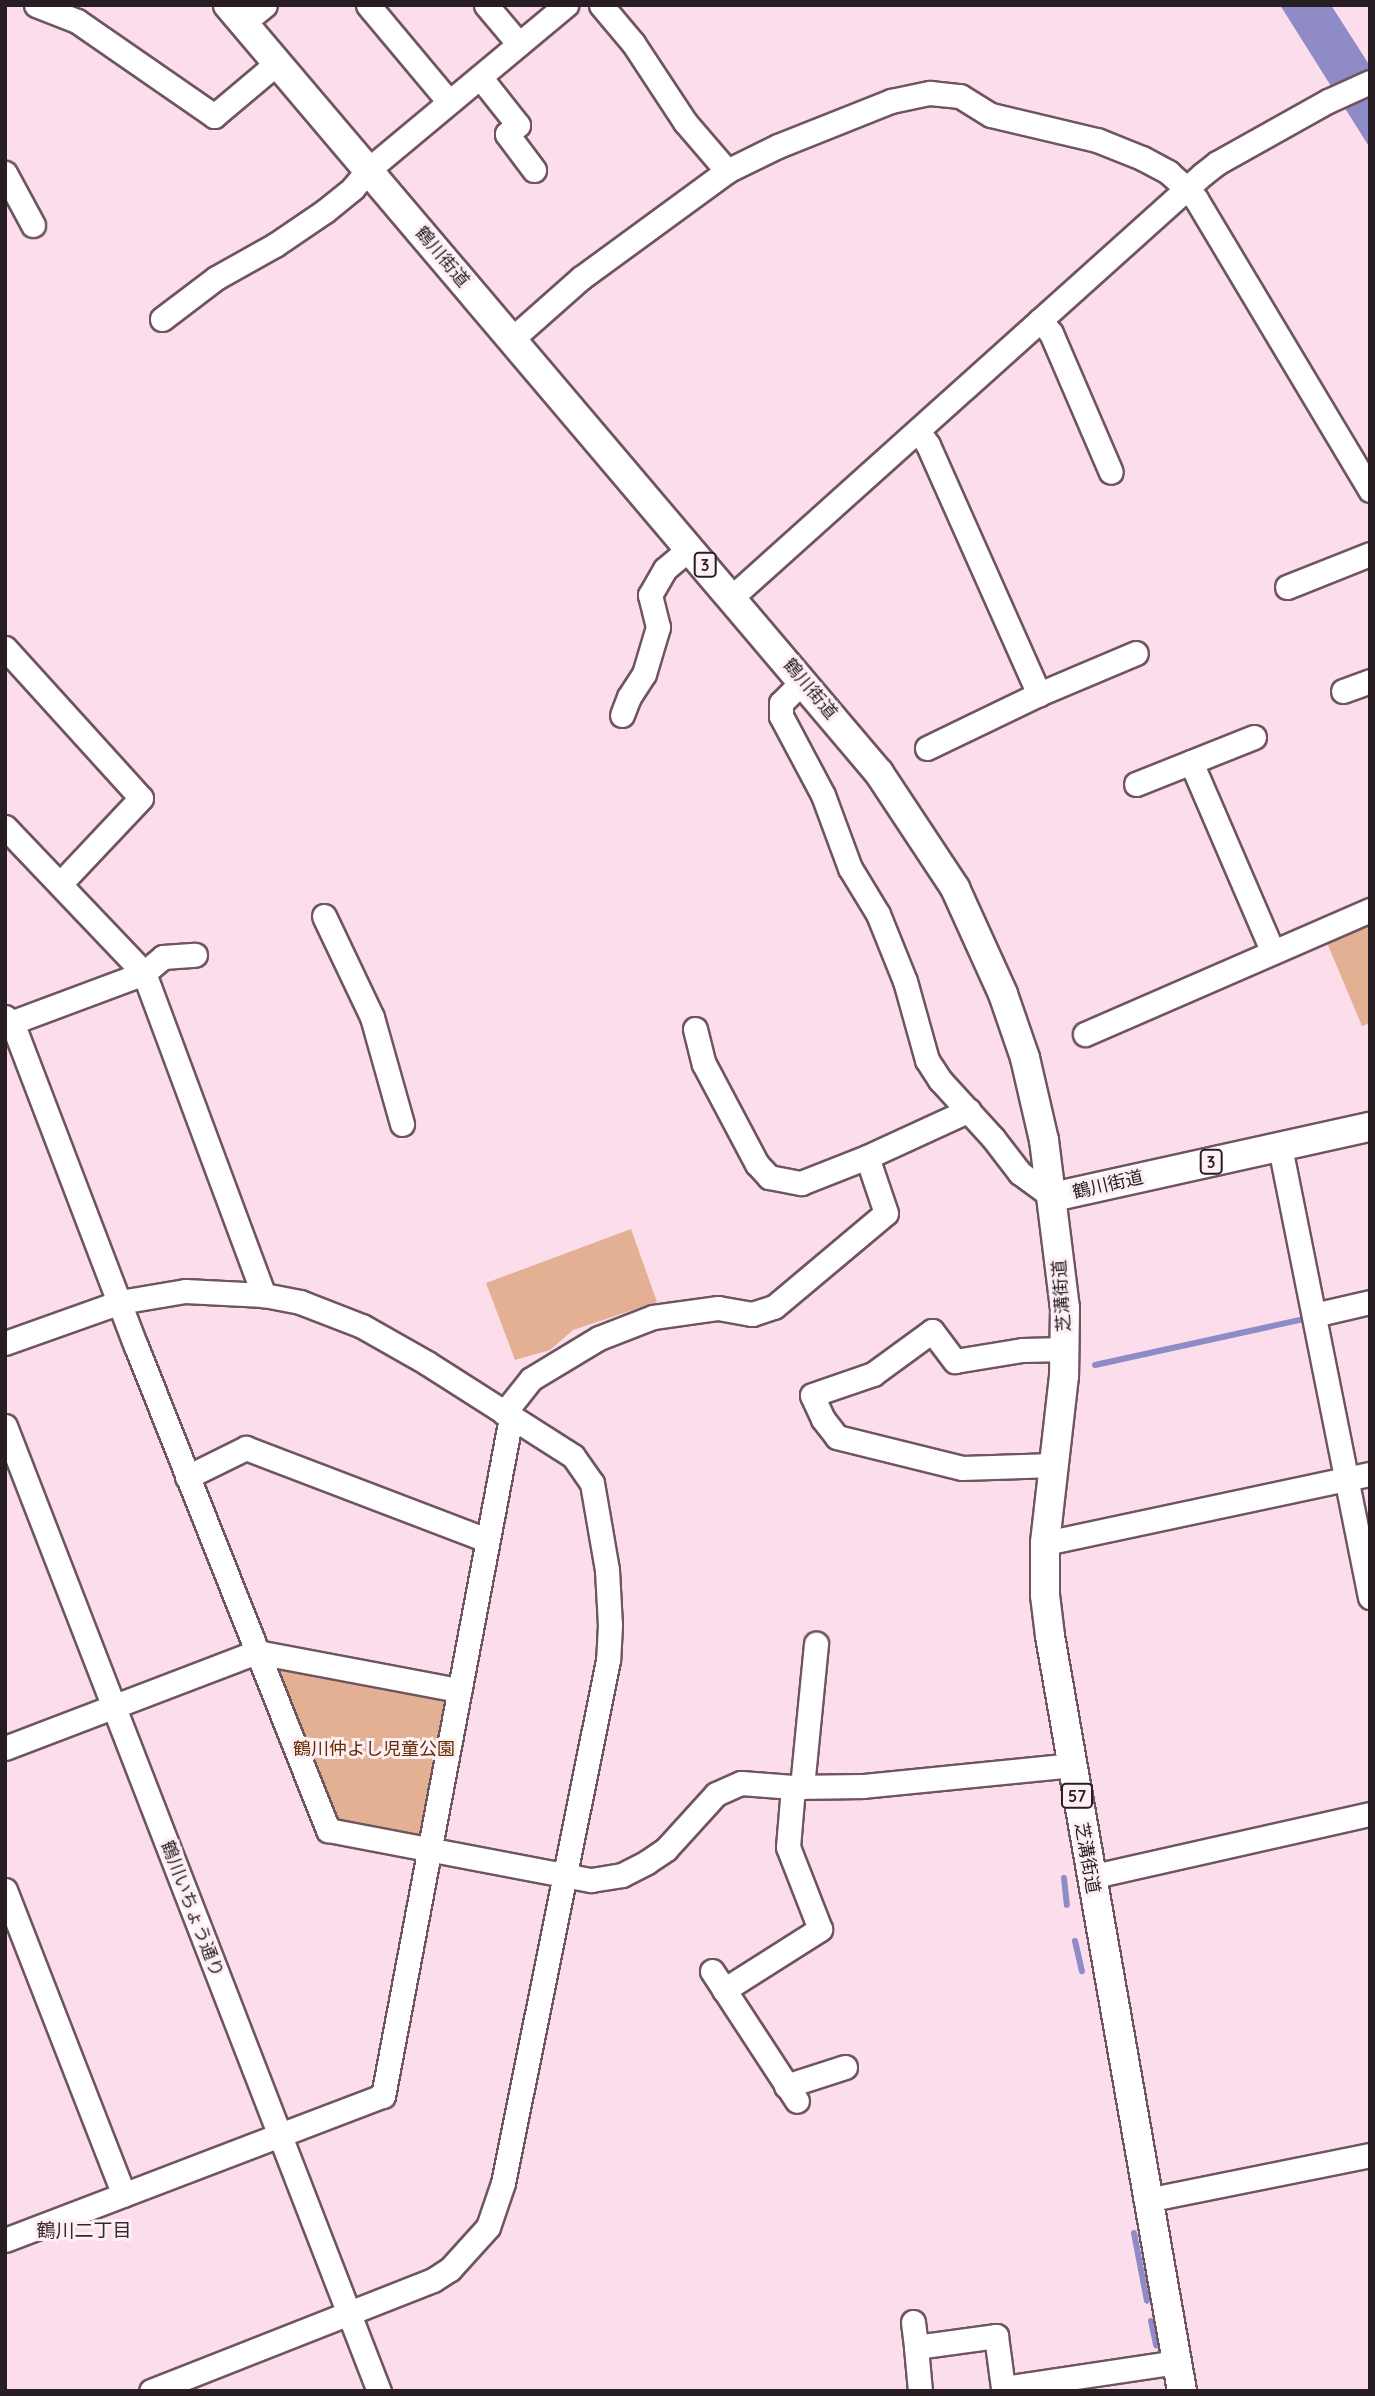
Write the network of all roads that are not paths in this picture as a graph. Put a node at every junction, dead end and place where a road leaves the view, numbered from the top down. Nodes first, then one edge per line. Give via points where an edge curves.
1 (36, 5) edge
2 (265, 5) edge
3 (368, 5) edge
4 (486, 5) edge
5 (566, 5) edge
6 (601, 5) edge
7 (236, 14) edge
8 (519, 44) junction
9 (277, 63) junction
10 (480, 76) junction
11 (1370, 82) edge
12 (449, 102) junction
13 (368, 170) junction
14 (534, 170) dead end
15 (727, 171) junction
16 (5, 173) edge
17 (1186, 188) junction
18 (33, 225) dead end
19 (162, 319) dead end
20 (1040, 320) junction
21 (512, 339) junction
22 (918, 431) junction
23 (1111, 472) dead end
24 (1370, 490) edge
25 (690, 548) junction
26 (1370, 554) edge
27 (1287, 587) dead end
28 (732, 597) junction
29 (5, 648) edge
30 (1136, 653) dead end
31 (803, 681) junction
32 (1370, 681) edge
33 (1343, 691) dead end
34 (1039, 694) junction
35 (622, 715) dead end
36 (1254, 737) dead end
37 (927, 748) dead end
38 (1191, 762) junction
39 (1136, 784) dead end
40 (5, 827) edge
41 (60, 884) junction
42 (1370, 910) edge
43 (324, 916) dead end
44 (1273, 952) junction
45 (195, 955) dead end
46 (144, 973) junction
47 (8, 1022) edge
48 (695, 1029) dead end
49 (1085, 1034) dead end
50 (969, 1110) junction
51 (402, 1125) dead end
52 (1370, 1127) edge
53 (1280, 1146) junction
54 (867, 1157) junction
55 (1053, 1197) junction
56 (264, 1295) junction
57 (120, 1302) junction
58 (1370, 1302) edge
59 (1314, 1314) junction
60 (5, 1343) edge
61 (1066, 1349) junction
62 (508, 1415) junction
63 (5, 1426) edge
64 (1054, 1465) junction
65 (1370, 1474) edge
66 (187, 1476) junction
67 (1346, 1479) junction
68 (486, 1540) junction
69 (1045, 1544) junction
70 (1370, 1597) edge
71 (816, 1644) dead end
72 (257, 1652) junction
73 (459, 1690) junction
74 (114, 1707) junction
75 (5, 1748) edge
76 (1072, 1765) junction
77 (797, 1787) junction
78 (1370, 1814) edge
79 (429, 1852) junction
80 (564, 1877) junction
81 (1090, 1877) junction
82 (5, 1890) edge
83 (845, 2067) dead end
84 (279, 2135) junction
85 (1370, 2155) edge
86 (124, 2195) junction
87 (1147, 2200) junction
88 (5, 2240) edge
89 (348, 2313) junction
90 (913, 2322) dead end
91 (916, 2347) junction
92 (1176, 2362) junction
93 (1003, 2389) edge
94 (151, 2391) edge
95 (379, 2391) edge
96 (920, 2391) edge
97 (1182, 2391) edge

1 - 9 street via 77,21 214,116
2 - 7 street
3 - 12 street
4 - 8 street
5 - 8 street
6 - 15 street via 634,43 685,122
7 - 9 main road, 鶴川街道 / 3
8 - 10 street
9 - 13 main road, 鶴川街道 / 3
10 - 12 street
10 - 14 street via 518,125 507,134
11 - 17 street via 1217,163
12 - 13 street
13 - 19 street via 325,211 216,278
13 - 21 main road, 鶴川街道 / 3
15 - 17 street via 891,101 930,93 960,96 991,115 1097,140 1168,172
15 - 21 street via 581,278
16 - 18 street
17 - 20 street
17 - 24 street
20 - 22 street
20 - 23 street via 1051,334
21 - 25 main road, 鶴川街道 / 3
22 - 28 street
22 - 34 street
25 - 28 main road, 鶴川街道 / 3
25 - 35 street via 665,569 650,595 658,627 644,674
26 - 27 street
28 - 31 main road, 鶴川街道 / 3
29 - 41 street via 141,798
30 - 34 street
31 - 50 street via 780,703 781,716 822,795 850,868 878,914 905,981 927,1060
31 - 55 main road, 鶴川街道 / 3 via 909,815 975,929 1025,1058
32 - 33 street
34 - 37 street
36 - 38 street
38 - 39 street
38 - 44 street
40 - 41 street
41 - 46 street
42 - 44 street
43 - 51 street via 372,1017
44 - 49 street
45 - 46 street via 163,957
46 - 47 street
46 - 56 street
47 - 57 street
48 - 54 street via 704,1064 757,1164 769,1177 801,1183
50 - 54 street
50 - 55 street via 1020,1173
52 - 53 main road, 鶴川街道 / 3
53 - 55 main road, 鶴川街道 / 3
53 - 59 street
54 - 62 street via 886,1213 774,1307 752,1314 718,1308 653,1317 599,1338 531,1379
55 - 61 main road, 芝溝街道 / 57
56 - 57 street via 185,1292
56 - 62 street via 300,1302 362,1326
57 - 60 street
57 - 66 street
58 - 59 street
59 - 67 street
61 - 64 main road, 芝溝街道 / 57
61 - 64 street via 1022,1350 955,1361 932,1331 873,1374 812,1395 837,1437 962,1468
62 - 68 street
62 - 80 street via 573,1457 592,1483 607,1570 608,1660
63 - 74 street, 鶴川いちょう通り
64 - 69 main road, 芝溝街道 / 57
65 - 67 street
66 - 68 street via 246,1448
66 - 72 street
67 - 69 street
67 - 70 street
68 - 73 street
69 - 76 main road, 芝溝街道 / 57 via 1046,1609
71 - 77 street
72 - 73 street
72 - 74 street
72 - 79 street via 328,1830
73 - 79 street
74 - 75 street
74 - 84 street, 鶴川いちょう通り
76 - 77 street via 863,1786
76 - 81 main road, 芝溝街道 / 57
77 - 80 street via 741,1783 716,1794 666,1849 647,1862 622,1875 591,1880
77 - 83 street via 788,1847 820,1929 718,1981 792,2094
78 - 81 street
79 - 80 street
79 - 84 street via 383,2096
80 - 89 street via 503,2183 488,2227 450,2269 433,2280
81 - 87 main road, 芝溝街道 / 57
82 - 86 street
84 - 86 street
84 - 89 street, 鶴川いちょう通り
85 - 87 street
86 - 88 street
87 - 92 main road, 芝溝街道 / 57
89 - 94 street
89 - 95 street, 鶴川いちょう通り
90 - 91 street
91 - 93 street via 996,2336
91 - 96 street
92 - 93 street
92 - 97 main road, 芝溝街道 / 57

